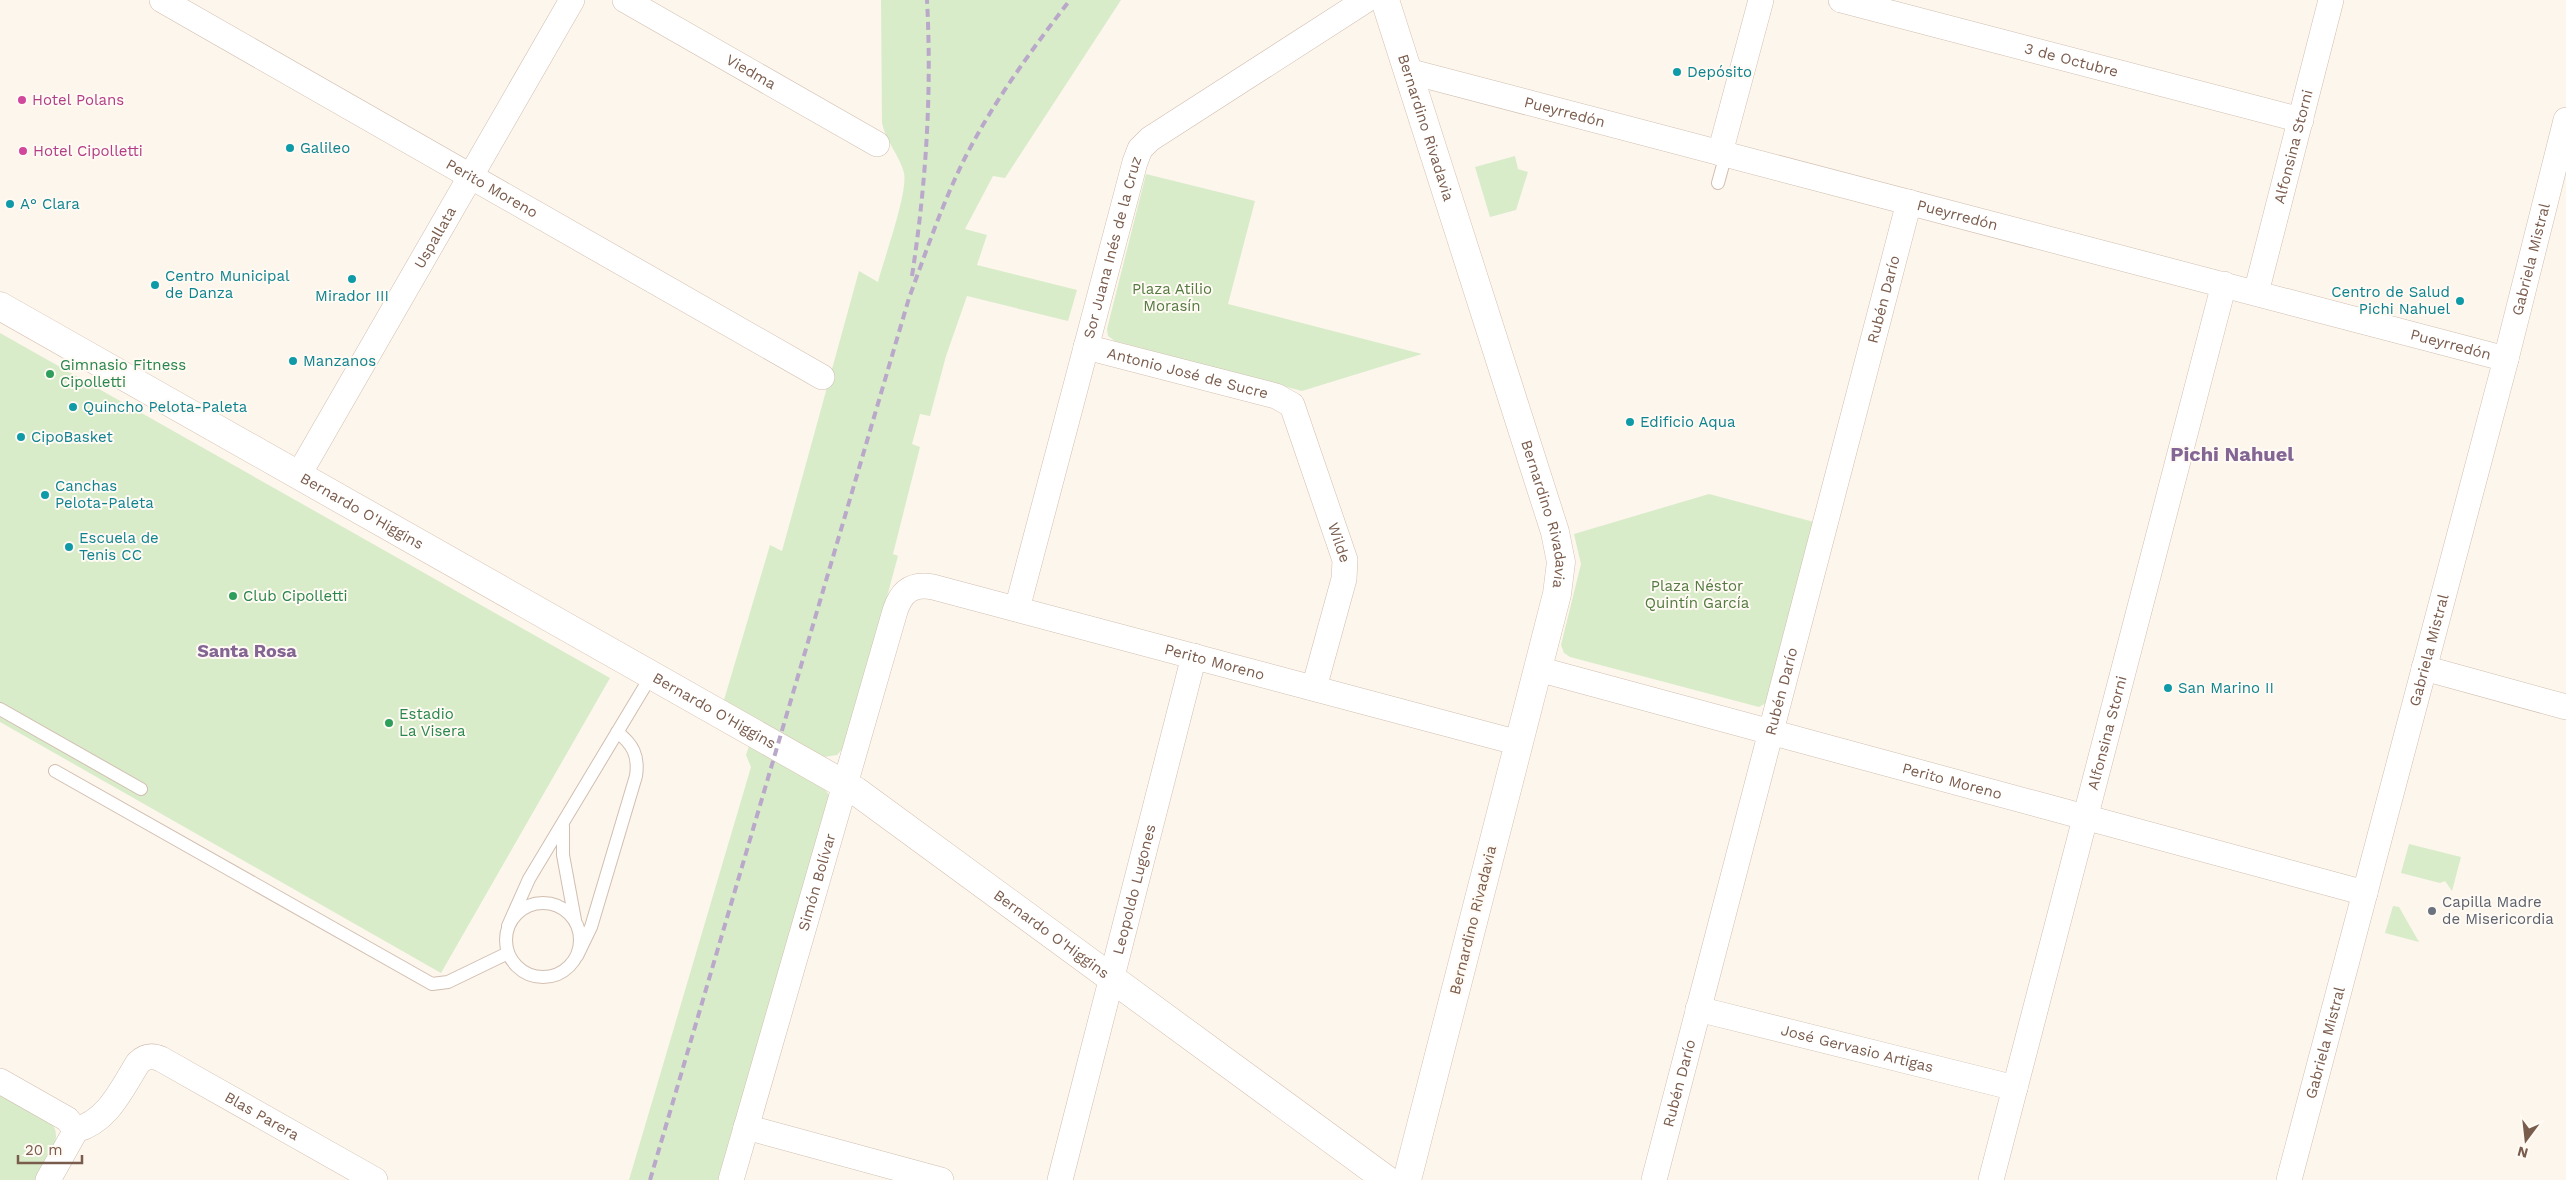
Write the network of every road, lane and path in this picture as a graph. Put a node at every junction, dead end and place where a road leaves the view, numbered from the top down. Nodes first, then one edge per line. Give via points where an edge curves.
1 (162, 0) edge
2 (572, 0) edge
3 (625, 0) edge
4 (1366, 0) edge
5 (1385, 0) edge
6 (1761, 0) edge
7 (1841, 0) edge
8 (2332, 0) edge
9 (1408, 71) junction
10 (2301, 120) junction
11 (2566, 120) edge
12 (877, 144) dead end
13 (1723, 154) junction
14 (470, 176) junction
15 (1718, 183) dead end
16 (1908, 202) junction
17 (2224, 284) junction
18 (2256, 293) junction
19 (0, 306) edge
20 (1086, 347) junction
21 (2506, 359) junction
22 (822, 377) dead end
23 (1288, 402) joint
24 (298, 476) junction
25 (909, 588) joint
26 (1017, 609) junction
27 (1194, 656) junction
28 (2424, 668) junction
29 (1538, 669) junction
30 (651, 676) junction
31 (1314, 688) junction
32 (2566, 707) edge
33 (0, 709) edge
34 (617, 732) junction
35 (1771, 732) junction
36 (1519, 743) junction
37 (55, 771) dead end
38 (845, 784) junction
39 (141, 789) dead end
40 (2085, 817) junction
41 (564, 821) junction
42 (2365, 893) junction
43 (575, 921) junction
44 (508, 926) junction
45 (508, 952) junction
46 (577, 956) junction
47 (1112, 979) junction
48 (1698, 1009) junction
49 (0, 1081) edge
50 (2015, 1088) junction
51 (746, 1127) junction
52 (76, 1130) junction
53 (350, 1174) edge
54 (48, 1180) edge
55 (375, 1180) edge
56 (731, 1180) edge
57 (941, 1180) edge
58 (1060, 1180) edge
59 (1387, 1180) edge
60 (1407, 1180) edge
61 (1654, 1180) edge
62 (1991, 1180) edge
63 (2289, 1180) edge

1 - 14 street, Perito Moreno
2 - 14 street, Uspallata
3 - 12 street, Viedma
4 - 20 street, Sor Juana Inés de la Cruz via 1150,139 1140,149
5 - 9 main road, Bernardino Rivadavia
6 - 13 street
7 - 10 street, 3 de Octubre
8 - 10 street, Alfonsina Storni
9 - 13 street, Pueyrredón
9 - 29 main road, Bernardino Rivadavia via 1559,546 1560,578
10 - 18 street, Alfonsina Storni
11 - 21 street, Gabriela Mistral
13 - 15 lane
13 - 16 street, Pueyrredón
14 - 22 street, Perito Moreno
14 - 24 street, Uspallata
16 - 17 street, Pueyrredón
16 - 35 street, Rubén Darío
17 - 18 street, Pueyrredón
17 - 40 street, Alfonsina Storni
18 - 21 street, Pueyrredón
19 - 24 main road, Bernardo O'Higgins
20 - 23 street, Antonio José de Sucre via 1276,396
20 - 26 street, Sor Juana Inés de la Cruz
21 - 28 street, Gabriela Mistral
23 - 31 street, Wilde via 1296,413 1345,560 1344,578
24 - 30 main road, Bernardo O'Higgins
25 - 26 street, Perito Moreno via 928,586
25 - 38 street, Simón Bolívar via 897,604
26 - 27 street, Perito Moreno
27 - 31 street, Perito Moreno
27 - 47 street, Leopoldo Lugones
28 - 32 street
28 - 42 street, Gabriela Mistral
29 - 35 street, Perito Moreno
29 - 36 main road, Bernardino Rivadavia
30 - 34 lane
30 - 38 main road, Bernardo O'Higgins
31 - 36 street, Perito Moreno
33 - 39 lane
34 - 41 lane
34 - 46 lane via 634,750 636,776 591,927
35 - 40 street, Perito Moreno
35 - 48 street, Rubén Darío
36 - 60 main road, Bernardino Rivadavia
37 - 45 lane via 432,984 448,982
38 - 47 main road, Bernardo O'Higgins
38 - 51 street, Simón Bolívar
40 - 42 street, Perito Moreno
40 - 50 street, Alfonsina Storni
41 - 43 lane via 563,855
41 - 44 lane via 525,886
42 - 63 street, Gabriela Mistral
43 - 44 lane via 562,908 536,903 519,911
43 - 46 lane via 580,938
44 - 45 lane
45 - 46 lane via 517,967 532,976 541,977 559,974
47 - 58 street, Leopoldo Lugones
47 - 59 main road, Bernardo O'Higgins
48 - 50 street, José Gervasio Artigas
48 - 61 street, Rubén Darío
49 - 52 street via 67,1119
50 - 62 street, Alfonsina Storni
51 - 56 street, Simón Bolívar
51 - 57 street
52 - 53 street, Blas Parera via 93,1124 102,1116 138,1063 148,1057 161,1059
52 - 54 street
53 - 55 street, Blas Parera

